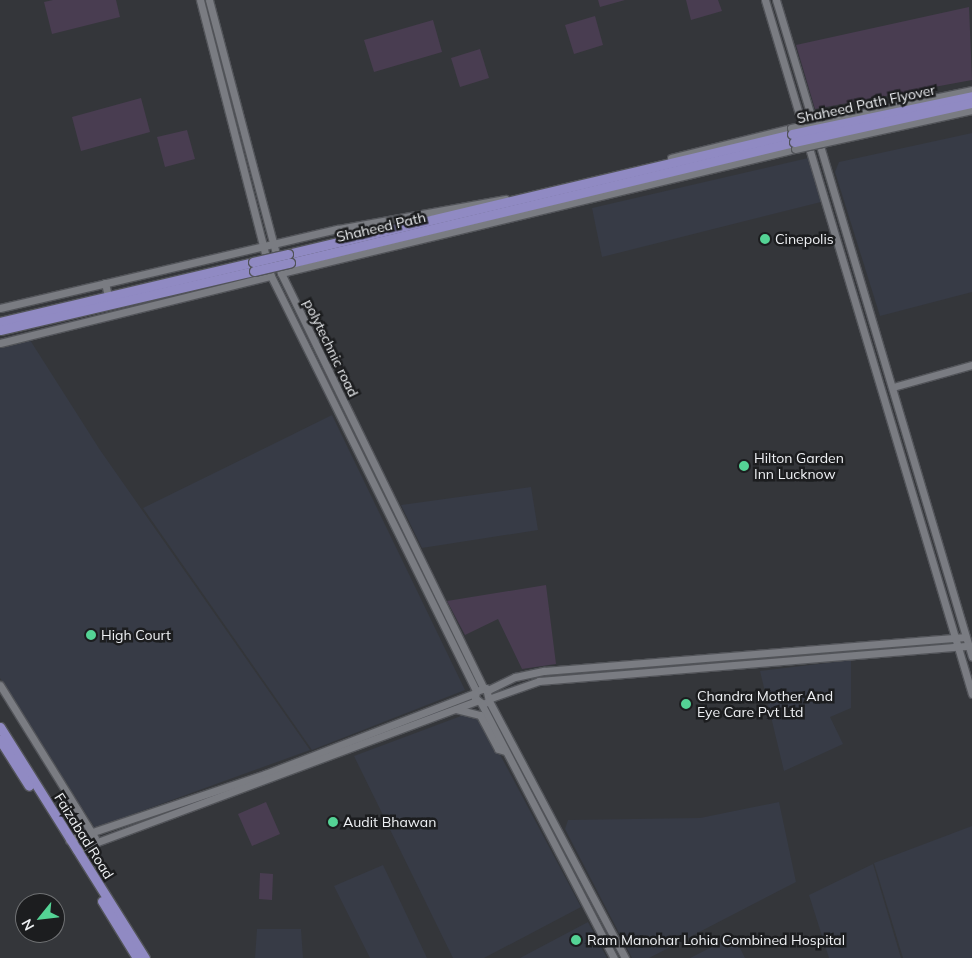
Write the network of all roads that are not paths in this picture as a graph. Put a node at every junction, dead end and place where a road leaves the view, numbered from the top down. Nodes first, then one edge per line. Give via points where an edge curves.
1 (200, 0) edge
2 (209, 0) edge
3 (765, 0) edge
4 (776, 0) edge
5 (972, 90) edge
6 (972, 96) edge
7 (972, 103) edge
8 (972, 110) edge
9 (793, 138) junction
10 (767, 144) junction
11 (553, 190) junction
12 (526, 210) junction
13 (842, 219) junction
14 (373, 221) junction
15 (831, 222) junction
16 (375, 230) dead end
17 (270, 244) junction
18 (261, 246) junction
19 (289, 258) junction
20 (254, 267) junction
21 (281, 273) junction
22 (271, 276) junction
23 (105, 283) junction
24 (107, 292) dead end
25 (0, 308) edge
26 (0, 322) edge
27 (0, 330) edge
28 (0, 343) edge
29 (972, 366) edge
30 (893, 387) junction
31 (344, 403) junction
32 (335, 407) junction
33 (955, 637) junction
34 (966, 637) junction
35 (969, 646) junction
36 (958, 647) junction
37 (972, 657) edge
38 (0, 685) edge
39 (486, 689) junction
40 (972, 694) edge
41 (477, 697) junction
42 (490, 699) junction
43 (456, 709) junction
44 (0, 727) edge
45 (0, 740) edge
46 (505, 751) junction
47 (94, 835) junction
48 (70, 840) junction
49 (97, 843) junction
50 (76, 850) junction
51 (581, 875) junction
52 (573, 880) junction
53 (137, 958) edge
54 (145, 958) edge
55 (614, 958) edge
56 (624, 958) edge

1 - 18 street
2 - 17 street, polytechnic road
3 - 15 street
4 - 13 street
5 - 9 street, bridge
6 - 9 highway, Shaheed Path Flyover, bridge
7 - 9 highway, Shaheed Path Flyover, bridge
8 - 9 street, bridge
9 - 10 highway, Shaheed Path Flyover
9 - 10 highway
9 - 11 street
9 - 12 street
10 - 11 highway, Shaheed Path
10 - 12 highway, Shaheed Path
11 - 14 street
11 - 19 highway, Shaheed Path
12 - 19 highway, Shaheed Path
12 - 21 street
13 - 15 street
13 - 30 street
14 - 16 street
14 - 17 street
15 - 33 street
17 - 18 street
17 - 21 street, polytechnic road
18 - 22 street
18 - 23 street
19 - 20 highway, Shaheed Path, bridge
20 - 26 highway, Shaheed Path
20 - 27 highway, Shaheed Path
21 - 31 street, polytechnic road
22 - 28 street via 112,312
22 - 32 street
23 - 24 street
23 - 25 street
29 - 30 street
30 - 34 street
31 - 32 street
31 - 39 street, polytechnic road
32 - 41 street
33 - 34 street
33 - 36 street
33 - 39 street via 544,671 515,677
34 - 35 street
35 - 36 street
35 - 37 street
36 - 40 street
36 - 42 street via 540,682
38 - 47 street
39 - 41 street
39 - 42 street, polytechnic road
41 - 42 street
41 - 43 street
41 - 46 street
41 - 47 street
42 - 51 street, polytechnic road
43 - 46 street via 480,715 498,749
43 - 49 street
44 - 48 highway, Faizabad Road
45 - 53 highway
46 - 52 street
47 - 48 street
47 - 49 street
48 - 50 highway, Faizabad Road
49 - 50 street
50 - 54 highway, Faizabad Road
51 - 52 street
51 - 56 street, polytechnic road
52 - 55 street

